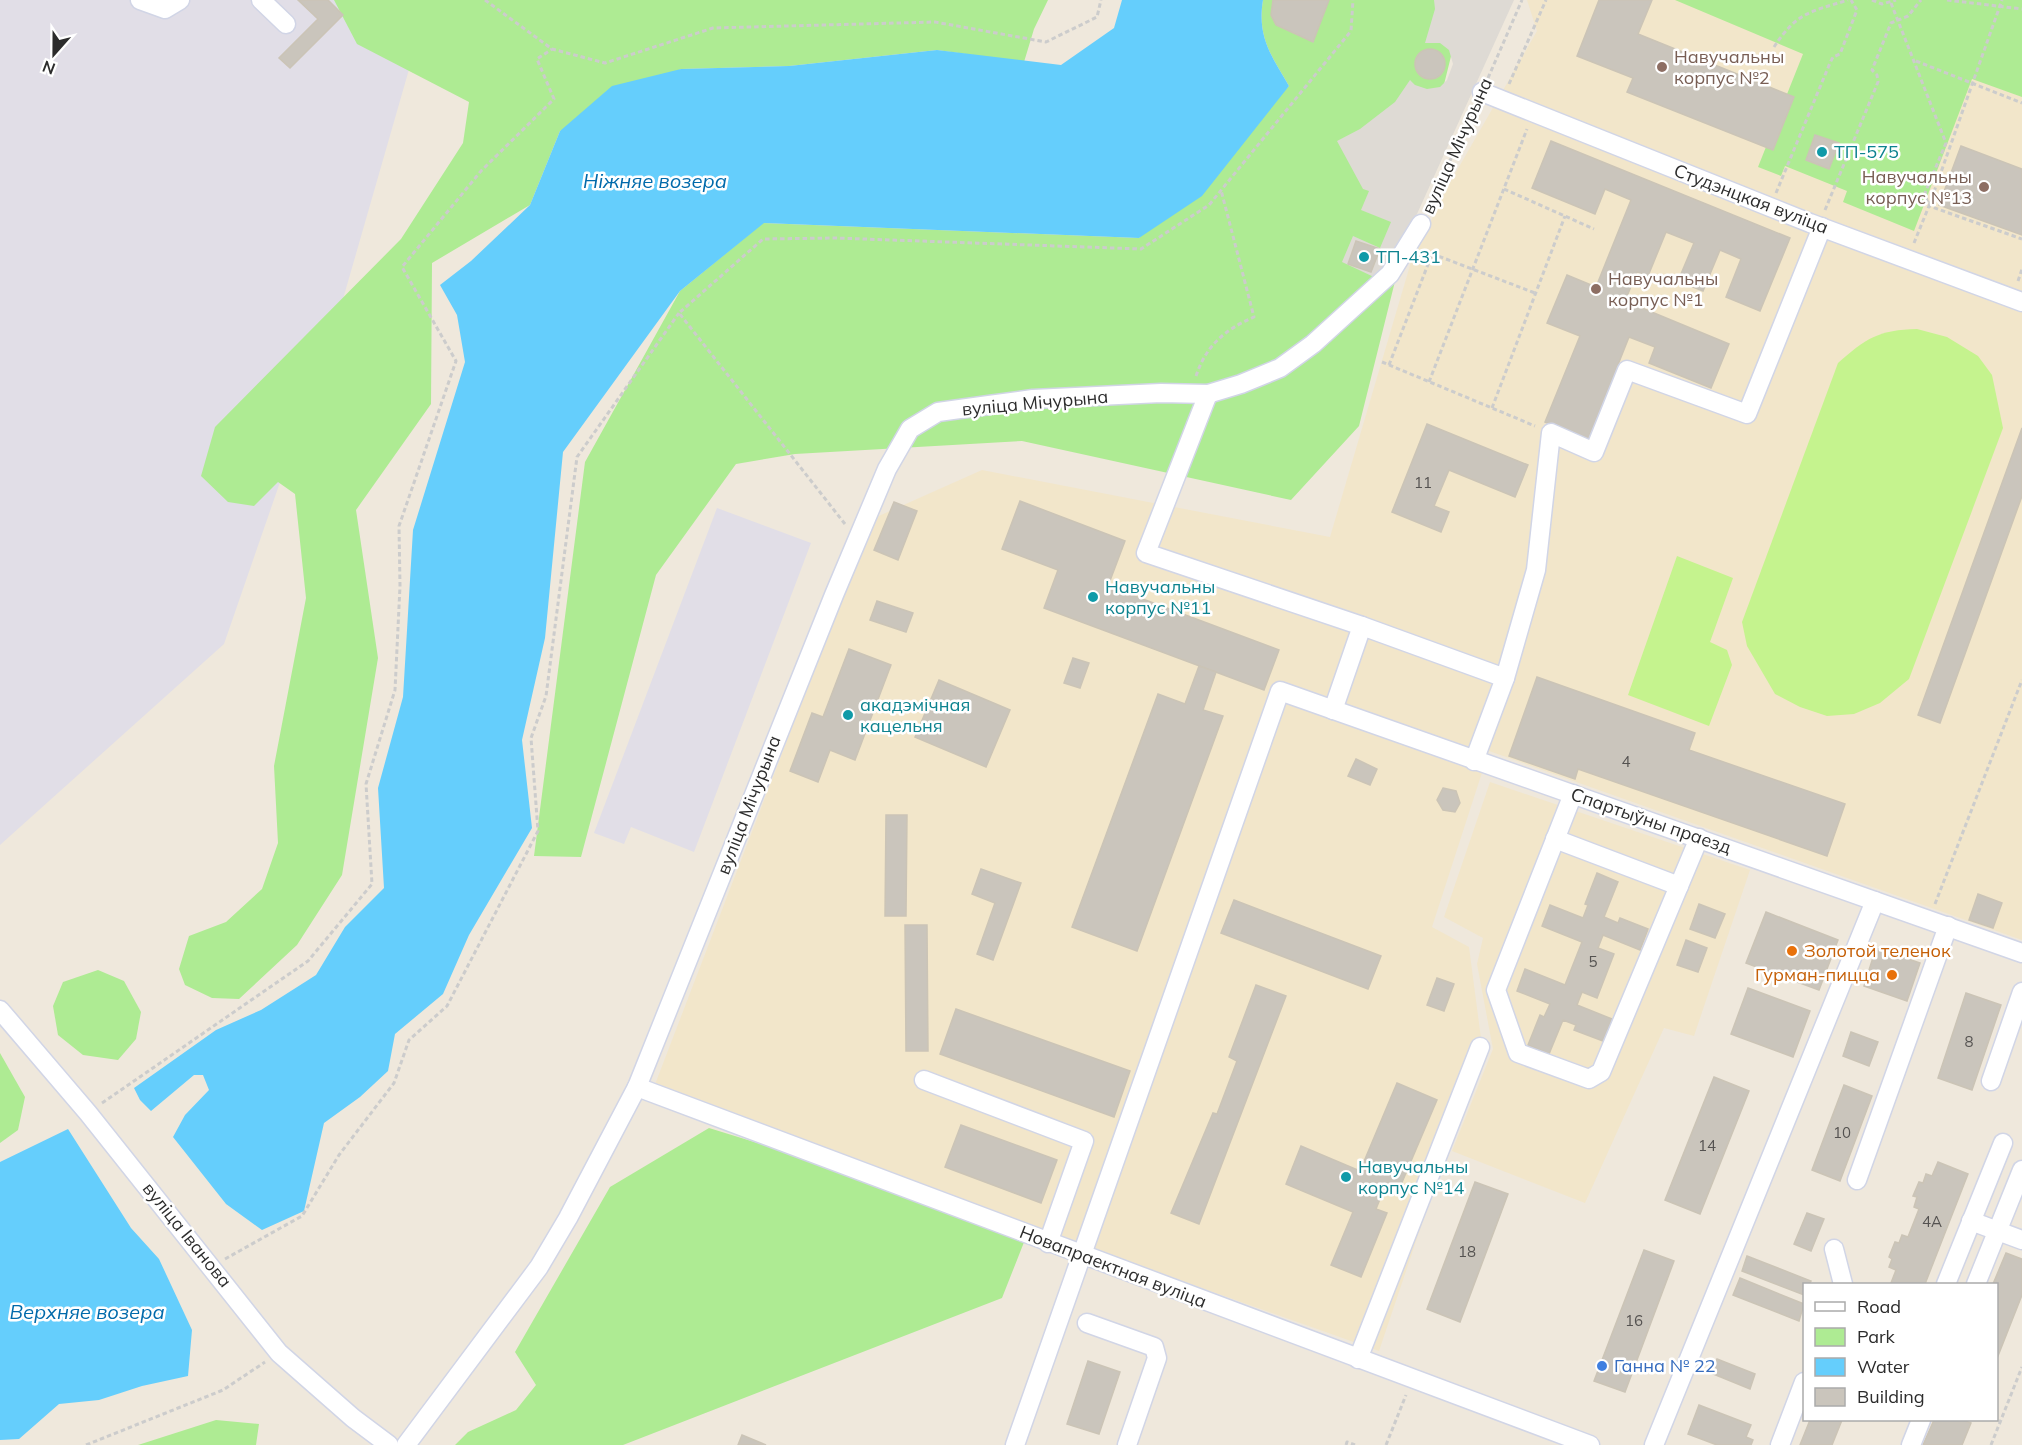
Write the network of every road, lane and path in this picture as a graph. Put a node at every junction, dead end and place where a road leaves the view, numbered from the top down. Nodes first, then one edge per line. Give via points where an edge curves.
1 (140, 0) edge
2 (180, 0) edge
3 (261, 0) edge
4 (485, 0) edge
5 (1101, 0) edge
6 (1353, 0) edge
7 (1521, 0) edge
8 (1546, 0) edge
9 (1850, 0) edge
10 (1872, 0) edge
11 (1896, 0) edge
12 (1922, 0) edge
13 (1947, 0) edge
14 (2002, 0) edge
15 (1892, 3) junction
16 (2001, 7) junction
17 (2022, 9) edge
18 (1899, 20) junction
19 (286, 24) dead end
20 (1774, 47) dead end
21 (552, 50) junction
22 (1916, 61) junction
23 (1974, 82) junction
24 (1481, 91) junction
25 (1502, 100) junction
26 (2022, 103) edge
27 (1533, 113) junction
28 (1504, 189) junction
29 (1221, 190) junction
30 (1929, 206) junction
31 (1771, 207) junction
32 (1565, 216) junction
33 (1421, 224) joint
34 (1820, 226) junction
35 (1594, 229) dead end
36 (2022, 239) edge
37 (1408, 245) junction
38 (1432, 254) junction
39 (1908, 259) junction
40 (1473, 269) junction
41 (1536, 293) junction
42 (2022, 302) edge
43 (679, 313) junction
44 (1382, 362) dead end
45 (1389, 365) junction
46 (1429, 382) junction
47 (1202, 394) junction
48 (1492, 408) junction
49 (1551, 433) junction
50 (858, 540) junction
51 (1362, 626) junction
52 (1505, 678) junction
53 (2022, 680) edge
54 (1333, 710) junction
55 (1474, 761) junction
56 (1573, 794) junction
57 (1699, 838) junction
58 (1555, 839) junction
59 (1679, 886) junction
60 (1875, 901) junction
61 (1929, 920) junction
62 (1948, 926) junction
63 (2022, 953) edge
64 (2022, 992) edge
65 (0, 1010) edge
66 (1480, 1047) dead end
67 (924, 1080) dead end
68 (1991, 1081) dead end
69 (637, 1087) junction
70 (88, 1113) junction
71 (2003, 1143) dead end
72 (2022, 1170) edge
73 (1857, 1180) dead end
74 (1971, 1221) junction
75 (1997, 1231) junction
76 (2022, 1240) edge
77 (1048, 1243) junction
78 (1834, 1250) dead end
79 (1083, 1256) junction
80 (213, 1266) junction
81 (1843, 1283) edge
82 (1946, 1283) edge
83 (1976, 1283) edge
84 (1087, 1323) dead end
85 (279, 1353) junction
86 (1358, 1359) junction
87 (2022, 1367) edge
88 (1412, 1379) junction
89 (1803, 1385) edge
90 (1920, 1421) edge
91 (86, 1445) edge
92 (389, 1445) edge
93 (406, 1445) edge
94 (1015, 1445) edge
95 (1127, 1445) edge
96 (1346, 1445) edge
97 (1355, 1445) edge
98 (1386, 1445) edge
99 (1590, 1445) edge
100 (1654, 1445) edge
101 (1780, 1445) edge
102 (1911, 1445) edge
103 (1991, 1445) edge

1 - 2 street via 165,9
3 - 19 street
4 - 21 path
5 - 21 path via 1097,17 1046,42 935,21 712,28 605,63
6 - 29 path via 1351,31
7 - 24 path, вуліца Мічурына
8 - 25 path
9 - 20 path via 1802,15
9 - 31 path via 1857,10 1840,54 1830,63
10 - 15 path
11 - 15 path
12 - 18 path
13 - 16 path
14 - 16 path
15 - 18 path
16 - 17 path
16 - 23 path
18 - 22 path
18 - 34 path via 1891,23 1872,70 1878,82
21 - 70 path via 537,59 554,99 481,171 402,267 456,361 399,526 395,690 366,784 372,884 308,961
22 - 23 path
22 - 30 path via 1946,143 1925,193
23 - 26 path
23 - 30 path
24 - 25 street, Студэнцкая вуліца
24 - 33 path, вуліца Мічурына
25 - 27 street, Студэнцкая вуліца
27 - 28 path
27 - 31 street, Студэнцкая вуліца
28 - 32 path
28 - 40 path
29 - 43 path via 1209,205 1141,249 763,239
29 - 47 path via 1254,316 1213,342 1197,372
30 - 36 path
30 - 39 path
31 - 34 street, Студэнцкая вуліца
32 - 35 path
32 - 41 path
33 - 37 street, вуліца Мічурына
34 - 39 street, Студэнцкая вуліца
34 - 49 street via 1746,414 1627,370 1594,452
37 - 38 path
37 - 47 street, вуліца Мічурына via 1390,274 1313,344 1280,368
38 - 40 path
38 - 45 path
39 - 42 street, Студэнцкая вуліца
40 - 41 path
40 - 46 path
41 - 48 path
43 - 50 path
43 - 80 path via 576,457 546,696 531,738 538,831 447,1006 409,1040 394,1083 339,1155 302,1216
44 - 45 path
45 - 46 path
46 - 48 path
47 - 50 street, вуліца Мічурына via 1033,399 938,412 910,429 887,469
47 - 51 street via 1146,553
48 - 49 path
49 - 52 street via 1536,570
50 - 69 street, вуліца Мічурына via 782,720
51 - 52 street
51 - 54 street
52 - 55 street
53 - 61 path
54 - 55 street, Спартыўны праезд
54 - 79 street, Спартыўны праезд via 1280,691
55 - 56 street, Спартыўны праезд
56 - 57 street, Спартыўны праезд
56 - 58 street
57 - 59 street
57 - 60 street, Спартыўны праезд
58 - 59 street
58 - 59 street via 1496,990 1518,1053 1589,1079 1601,1072
60 - 61 street, Спартыўны праезд
60 - 100 street
61 - 62 street, Спартыўны праезд
62 - 63 street, Спартыўны праезд
62 - 73 street
64 - 68 street
65 - 70 street, вуліца Іванова
66 - 86 street
67 - 77 street via 1084,1141
69 - 77 street, Новапраектная вуліца
69 - 93 street, вуліца Мічурына via 539,1267
70 - 80 street, вуліца Іванова
71 - 74 street
72 - 75 street
74 - 75 street
74 - 82 street
75 - 76 street
75 - 83 street
77 - 79 street, Новапраектная вуліца
78 - 81 street
79 - 86 street, Новапраектная вуліца
79 - 94 street
80 - 85 street, вуліца Іванова
84 - 95 street via 1154,1347 1157,1358
85 - 91 path via 223,1390
85 - 92 street, вуліца Іванова
86 - 88 street, Новапраектная вуліца
87 - 103 path
88 - 98 path
88 - 99 street, Новапраектная вуліца
89 - 101 street
90 - 102 street
96 - 97 path

